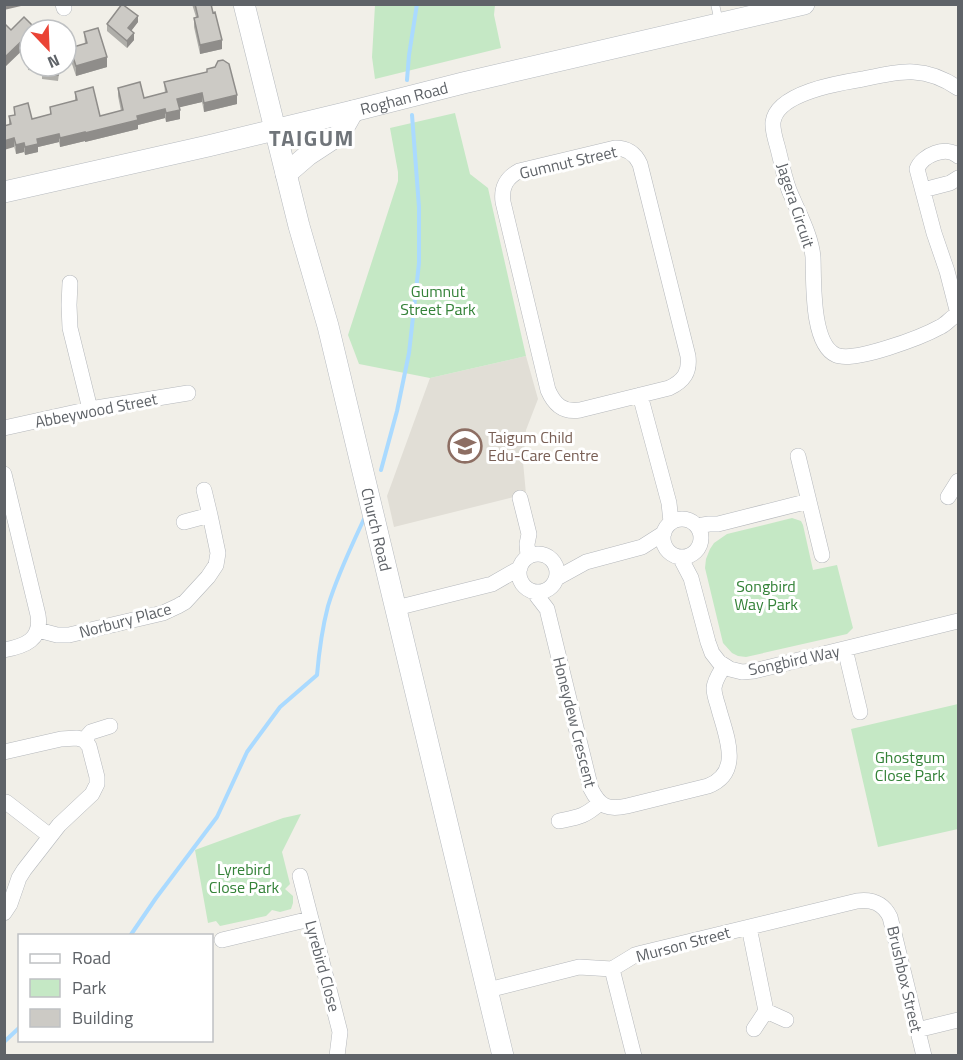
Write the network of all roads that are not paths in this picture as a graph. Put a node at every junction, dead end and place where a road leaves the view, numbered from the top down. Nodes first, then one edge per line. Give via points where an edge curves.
1 (244, 4) edge
2 (804, 4) edge
3 (717, 14) edge
4 (958, 88) edge
5 (353, 111) junction
6 (275, 129) junction
7 (958, 156) edge
8 (286, 174) junction
9 (958, 178) edge
10 (923, 190) junction
11 (4, 192) edge
12 (70, 283) dead end
13 (958, 314) edge
14 (188, 393) dead end
15 (640, 395) junction
16 (90, 409) junction
17 (4, 428) edge
18 (798, 456) dead end
19 (4, 474) edge
20 (958, 481) edge
21 (204, 490) dead end
22 (948, 497) dead end
23 (520, 498) dead end
24 (809, 501) junction
25 (210, 515) junction
26 (184, 522) dead end
27 (671, 525) junction
28 (699, 531) junction
29 (642, 548) junction
30 (680, 553) junction
31 (822, 555) dead end
32 (529, 559) junction
33 (554, 561) junction
34 (586, 562) junction
35 (492, 584) junction
36 (541, 586) junction
37 (396, 608) junction
38 (958, 621) edge
39 (38, 630) junction
40 (845, 649) junction
41 (4, 650) edge
42 (724, 666) junction
43 (860, 712) dead end
44 (110, 726) dead end
45 (84, 740) junction
46 (4, 752) edge
47 (6, 802) dead end
48 (600, 803) junction
49 (559, 821) dead end
50 (50, 836) junction
51 (300, 876) dead end
52 (880, 905) joint
53 (4, 913) edge
54 (310, 919) junction
55 (749, 927) junction
56 (222, 940) dead end
57 (612, 969) junction
58 (488, 990) junction
59 (766, 1011) junction
60 (786, 1020) dead end
61 (958, 1020) edge
62 (754, 1029) dead end
63 (917, 1030) junction
64 (337, 1056) edge
65 (503, 1056) edge
66 (634, 1056) edge
67 (924, 1056) edge

1 - 6 street, Church Road
2 - 3 street, Roghan Road
3 - 5 street, Roghan Road
4 - 13 street, Jagera Circuit via 941,77 922,72 855,80 789,100 778,109 773,128 787,185 811,246 815,309 826,347 846,357 892,346 944,326
5 - 6 street, Roghan Road
5 - 8 street via 340,134
6 - 8 street, Church Road
6 - 11 street, Roghan Road
7 - 10 street via 945,152 921,161 917,169
8 - 37 street, Church Road via 328,326
9 - 10 street
10 - 13 street
12 - 16 street via 70,328
14 - 16 street, Abbeywood Street
15 - 15 street, Gumnut Street via 574,411 554,401 548,390 502,194 510,176 615,148 627,149 637,158 688,363 686,375 675,385
15 - 27 street via 669,503
16 - 17 street, Abbeywood Street
18 - 24 street
19 - 39 street via 38,615
20 - 22 street
21 - 25 street, Norbury Place
23 - 32 street via 529,534
24 - 28 street via 718,524 703,524
24 - 31 street
25 - 26 street
25 - 39 street, Norbury Place via 218,553 216,565 178,606 69,635
27 - 28 street via 692,522
27 - 29 street
27 - 30 street via 664,544
28 - 30 street via 699,547
29 - 30 street
29 - 34 street
30 - 42 street, Songbird Way via 693,561 692,578 710,648
32 - 33 street via 546,554
32 - 35 street
32 - 36 street via 519,574
33 - 34 street
33 - 36 street via 557,566
34 - 36 street
35 - 36 street
35 - 37 street
36 - 48 street, Honeydew Crescent via 550,596 547,609 589,784
37 - 58 street, Church Road
38 - 40 street, Songbird Way
39 - 41 street via 28,642
40 - 42 street, Songbird Way via 754,671 735,671
40 - 43 street
42 - 48 street, Honeydew Crescent via 714,691 730,758 720,781 619,807
44 - 45 street via 91,732
45 - 46 street via 70,737
45 - 50 street via 97,777 95,789
47 - 50 street
48 - 49 street via 579,817
50 - 53 street via 19,878
51 - 54 street, Lyrebird Close
52 - 55 street, Murson Street via 857,901
52 - 63 street, Brushbox Street via 892,923
54 - 56 street
54 - 64 street, Lyrebird Close via 340,1032
55 - 57 street, Murson Street via 642,953
55 - 59 street
57 - 58 street via 579,967
57 - 66 street
58 - 65 street, Church Road
59 - 60 street
59 - 62 street
61 - 63 street
63 - 67 street, Brushbox Street

